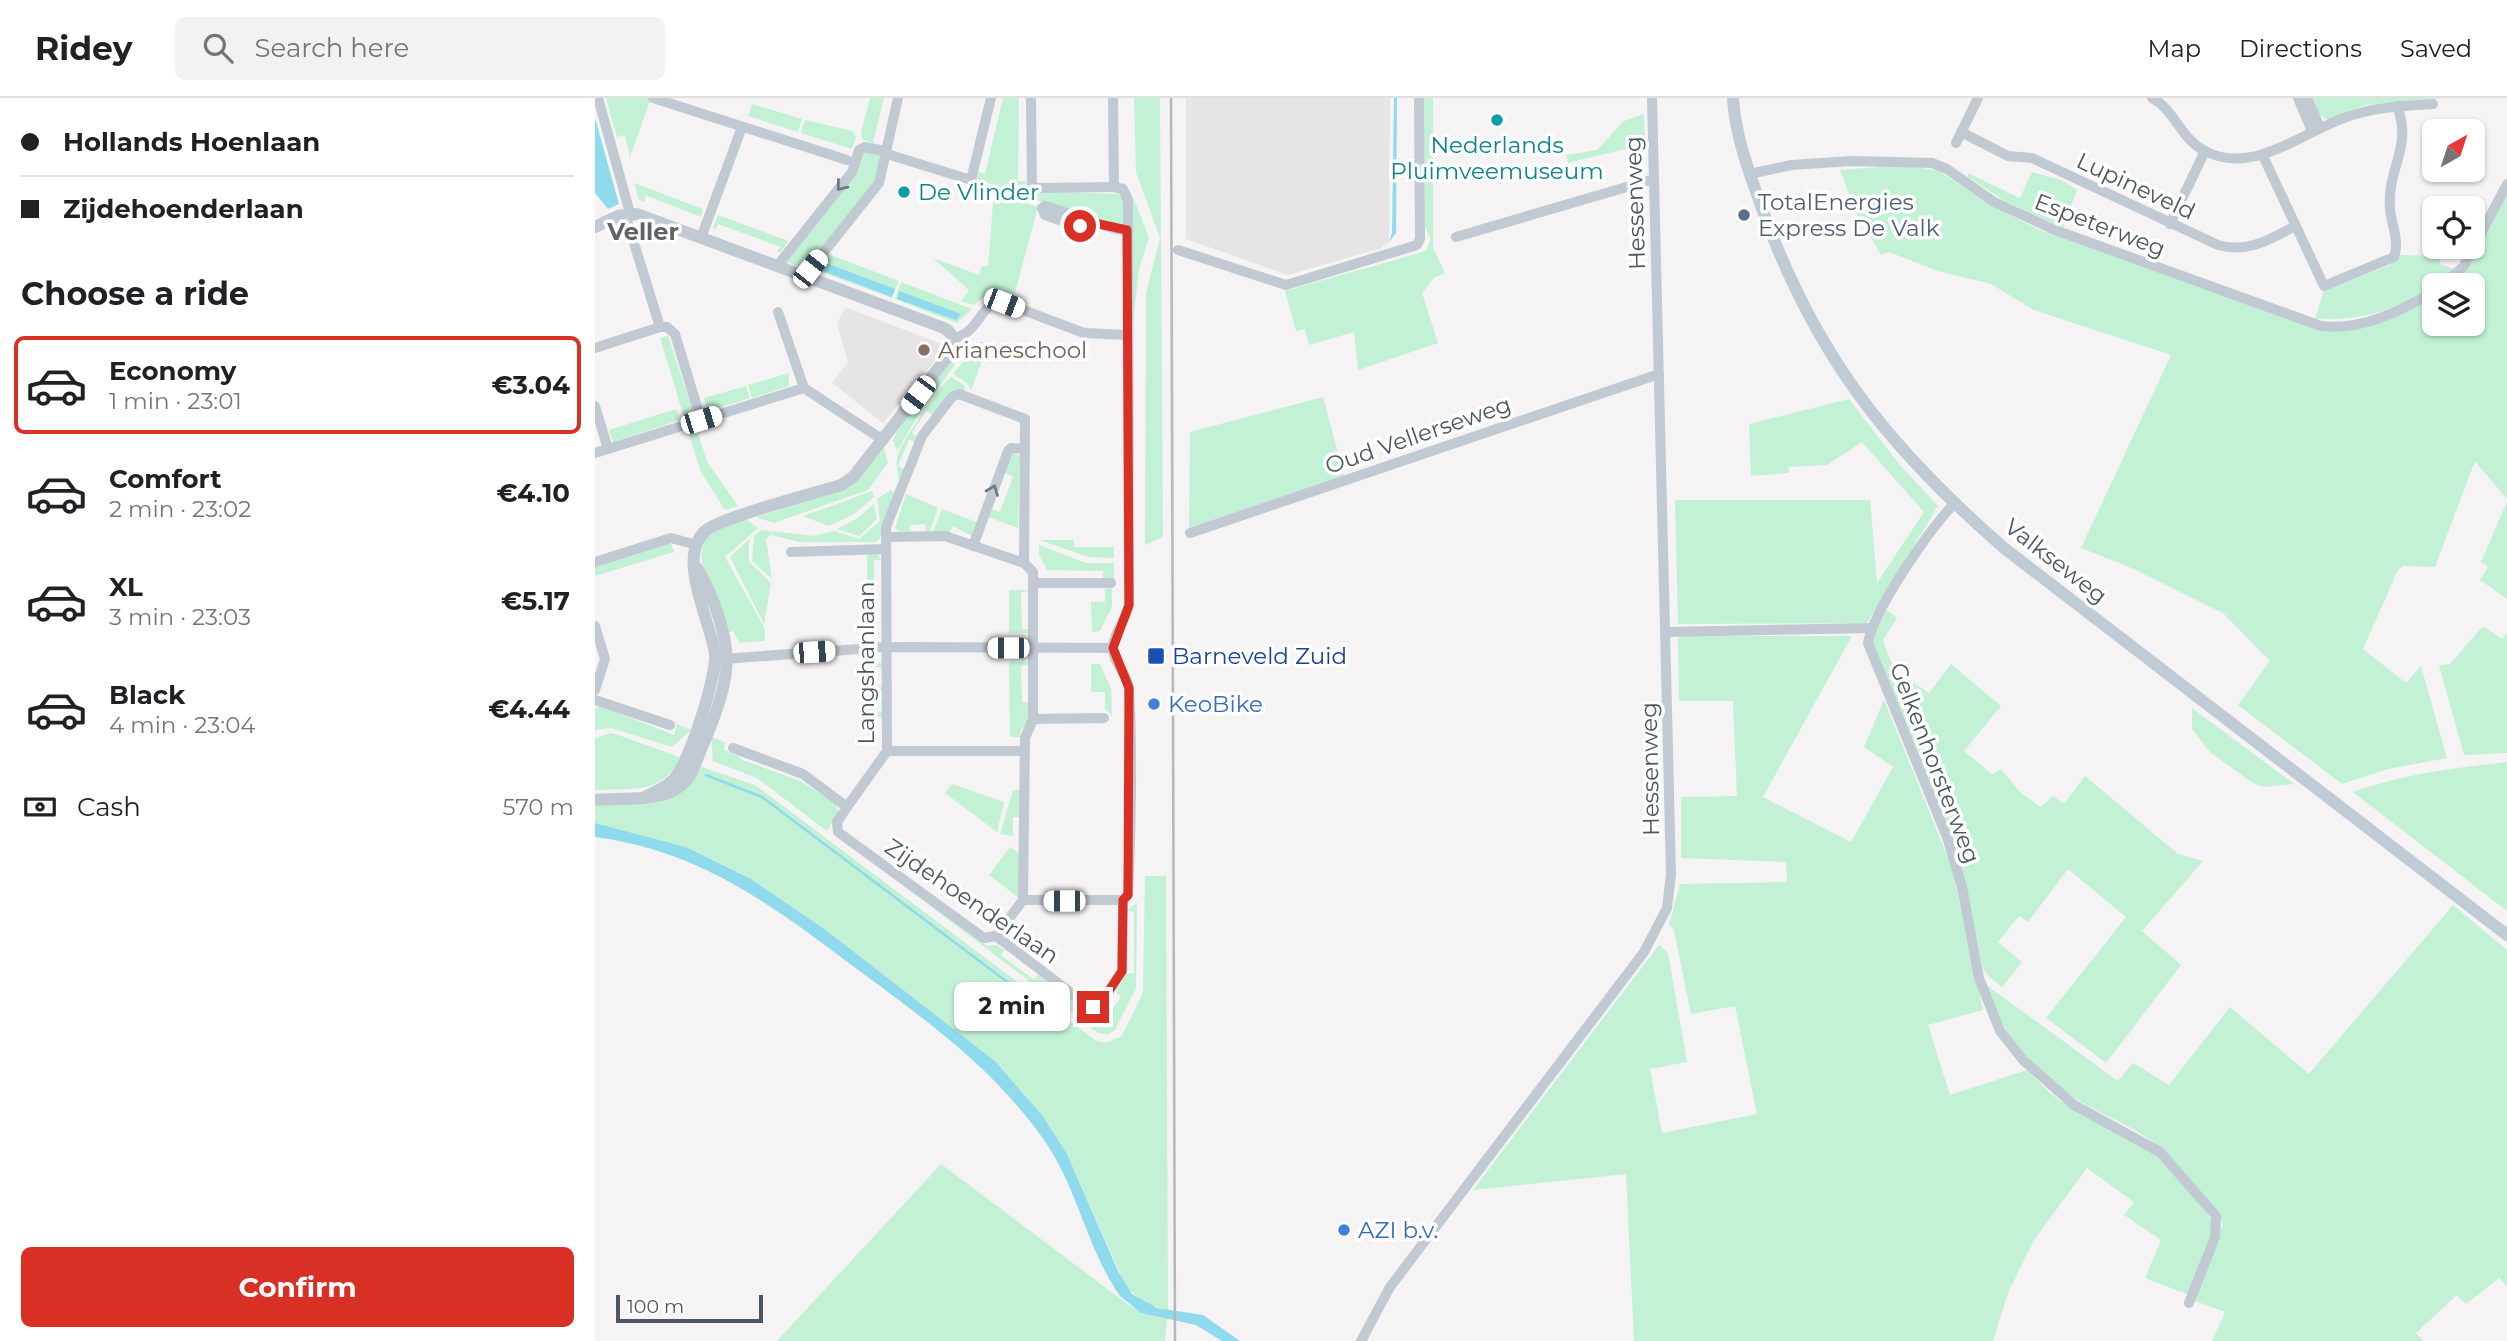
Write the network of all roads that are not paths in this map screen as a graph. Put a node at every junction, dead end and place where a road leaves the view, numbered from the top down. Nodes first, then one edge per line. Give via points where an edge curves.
1 (598, 98) edge
2 (653, 98) edge
3 (898, 98) edge
4 (991, 98) edge
5 (1031, 98) edge
6 (1113, 98) edge
7 (1419, 98) edge
8 (1652, 98) edge
9 (1733, 98) edge
10 (1978, 98) edge
11 (2151, 98) edge
12 (2298, 98) edge
13 (2307, 98) edge
14 (2433, 104) dead end
15 (2397, 106) junction
16 (742, 127) junction
17 (2316, 129) junction
18 (1961, 132) junction
19 (1956, 143) dead end
20 (2205, 151) junction
21 (886, 152) junction
22 (2263, 156) junction
23 (847, 160) dead end
24 (1750, 174) junction
25 (1654, 180) junction
26 (2507, 184) edge
27 (1114, 187) junction
28 (628, 214) junction
29 (1089, 222) dead end
30 (2170, 224) junction
31 (2295, 226) junction
32 (595, 227) edge
33 (1127, 230) junction
34 (1456, 237) dead end
35 (701, 238) junction
36 (1178, 250) dead end
37 (778, 265) junction
38 (2456, 273) edge
39 (805, 276) junction
40 (2422, 297) edge
41 (778, 313) dead end
42 (660, 327) junction
43 (1128, 335) junction
44 (953, 338) junction
45 (595, 348) edge
46 (1659, 374) junction
47 (804, 388) junction
48 (595, 406) edge
49 (701, 420) junction
50 (883, 440) junction
51 (608, 449) junction
52 (1025, 449) junction
53 (595, 453) edge
54 (1954, 504) junction
55 (1190, 533) dead end
56 (887, 537) junction
57 (697, 545) junction
58 (973, 545) junction
59 (885, 549) junction
60 (791, 552) dead end
61 (595, 562) edge
62 (1024, 564) junction
63 (1033, 583) junction
64 (1111, 583) dead end
65 (595, 626) edge
66 (1871, 628) junction
67 (1667, 632) junction
68 (886, 647) junction
69 (1032, 648) junction
70 (1113, 648) junction
71 (721, 659) junction
72 (595, 691) edge
73 (595, 700) edge
74 (1104, 718) dead end
75 (1033, 719) junction
76 (670, 725) dead end
77 (733, 748) dead end
78 (887, 751) junction
79 (1024, 751) junction
80 (595, 800) edge
81 (848, 807) junction
82 (1023, 900) junction
83 (1123, 900) junction
84 (2507, 935) edge
85 (996, 936) junction
86 (2189, 1303) dead end
87 (1361, 1341) edge

1 - 28 street
2 - 16 street
3 - 21 street
4 - 21 street via 971,180
5 - 27 street via 1033,186
6 - 27 street
7 - 36 street via 1417,245 1286,285
8 - 25 street, Hessenweg
9 - 24 main road, Valkseweg
10 - 18 street
11 - 20 street via 2164,105 2176,126
12 - 17 street
13 - 17 street
14 - 15 street
15 - 17 street
15 - 31 street via 2404,125 2390,188 2397,240 2394,257 2324,286
16 - 23 street
16 - 35 street
17 - 22 street
18 - 19 street
18 - 30 street, Lupineveld via 2008,156 2032,158
20 - 22 street via 2235,158
20 - 30 street
21 -> 37 street via 859,150 852,172
21 - 39 street via 879,183
22 - 31 street
24 - 40 street, Espeterweg via 1791,165 1932,163 1994,202 2055,230 2321,326 2356,326
24 - 54 main road, Valkseweg via 1787,271 1817,332 1905,455
25 - 34 street
25 - 46 street, Hessenweg
26 - 38 street
27 - 33 street via 1126,193
28 - 32 street
28 - 35 street
28 - 42 street
29 - 33 street
30 - 31 street, Lupineveld via 2234,249 2258,246
33 - 43 street
35 - 37 street
37 - 39 street
39 - 44 street via 944,328
41 - 47 street
42 - 45 street
42 - 49 street via 675,334
43 - 44 street via 1084,333 999,301 971,331
43 - 70 street via 1129,605
44 - 50 street via 951,352
46 - 55 street, Oud Vellerseweg
46 - 67 street, Hessenweg
47 - 49 street
47 - 50 street
48 - 51 street
49 - 51 street
50 - 57 street via 863,467 841,485 717,523 703,532
51 - 53 street
52 - 56 street, Langshanlaan via 1025,419 965,394 952,397 922,436 886,527
58 -> 52 street via 1008,451
52 - 62 street
54 - 66 street via 1941,517
54 - 84 main road, Valkseweg via 2004,548
56 - 58 street via 945,537
56 - 59 street, Langshanlaan
57 - 61 street via 671,538
57 - 71 street via 695,584
58 - 62 street
59 - 60 street, Langshanlaan
59 - 68 street, Langshanlaan
62 - 63 street via 1033,572
63 - 64 street
63 - 69 street
65 - 72 street via 605,659
66 - 67 street
66 - 86 street, Gelkenhorsterweg via 1868,643 1947,837 1962,887 1979,978 2000,1031 2037,1074 2074,1105 2160,1152 2215,1216 2215,1237
67 - 87 street, Hessenweg via 1671,874 1662,921 1644,952 1390,1287
68 - 69 street
68 - 71 street
68 - 78 street, Langshanlaan
69 - 70 street
69 - 75 street
70 - 83 street, Zijdehoenderlaan via 1129,688 1130,852 1128,895
71 - 80 street via 725,682 691,774 678,790 667,795
73 - 76 street
74 - 75 street
75 - 79 street via 1025,734
77 - 81 street via 803,774
78 - 79 street
78 - 81 street, Langshanlaan
79 - 82 street
81 - 85 street, Zijdehoenderlaan via 837,822 838,832 984,938
82 - 83 street
82 - 85 street
83 - 85 street, Zijdehoenderlaan via 1121,976 1099,1006 1093,1007

